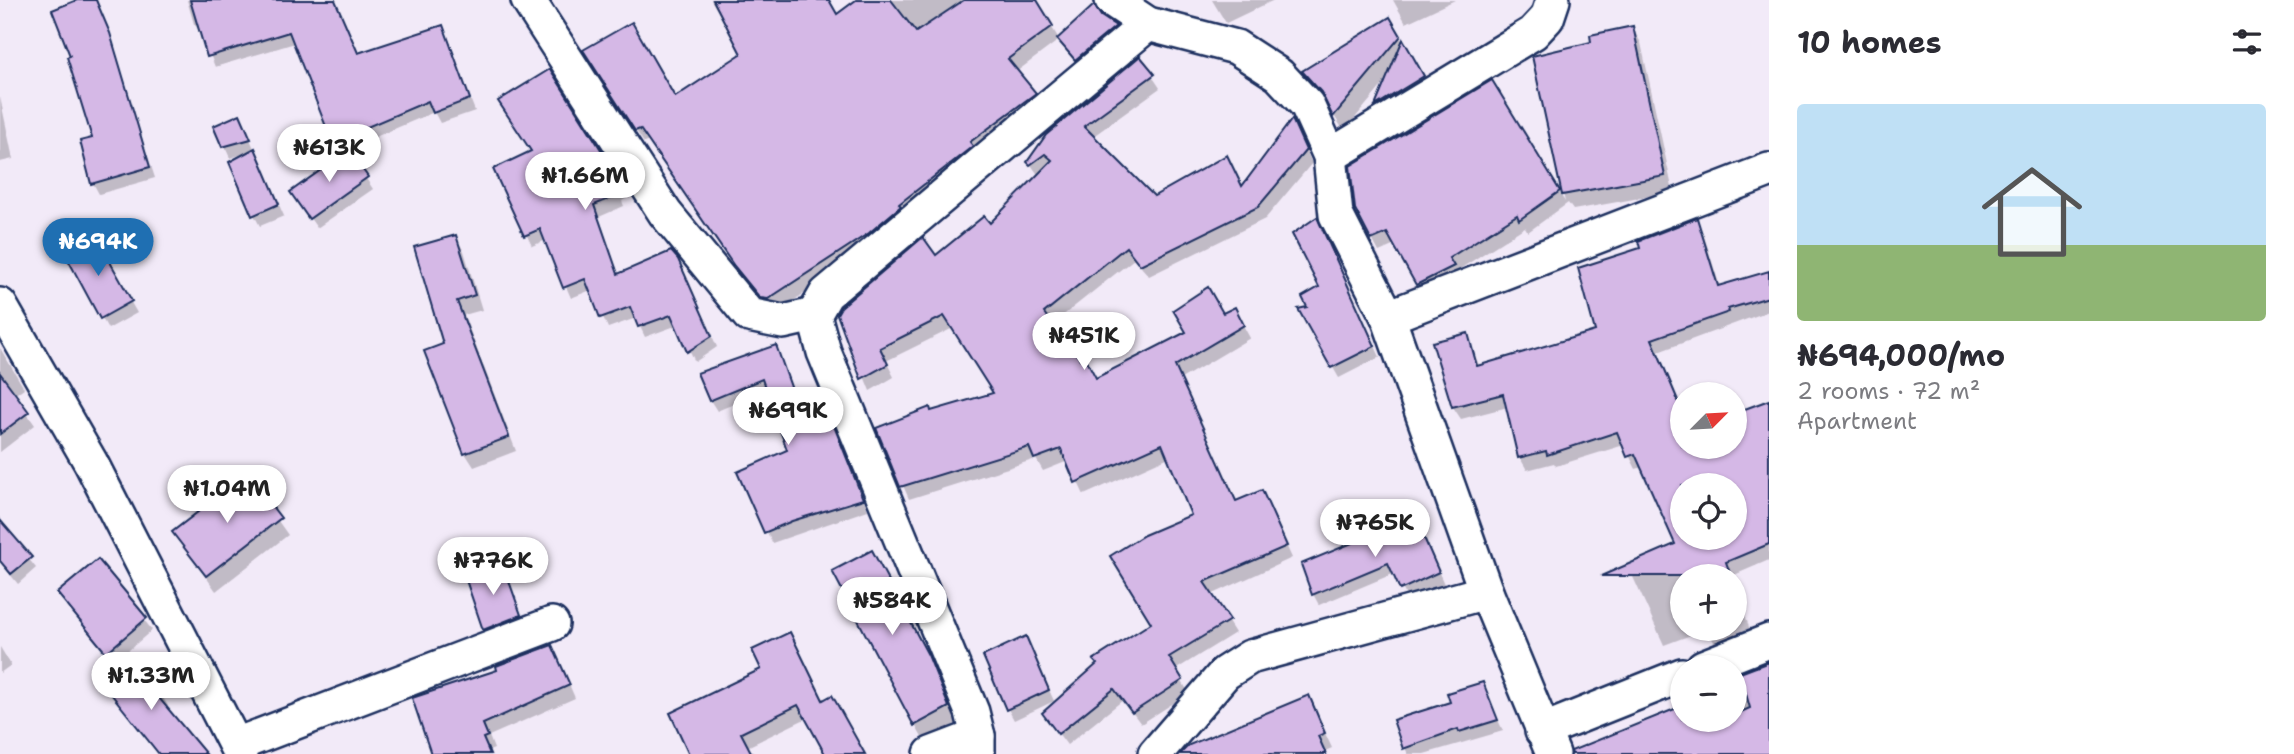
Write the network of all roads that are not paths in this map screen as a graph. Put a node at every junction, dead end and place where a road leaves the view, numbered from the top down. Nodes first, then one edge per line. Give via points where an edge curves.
1 (528, 0) edge
2 (1112, 0) edge
3 (1553, 0) edge
4 (1147, 24) junction
5 (1330, 156) junction
6 (1769, 170) edge
7 (0, 305) edge
8 (814, 315) junction
9 (1388, 317) junction
10 (1486, 592) junction
11 (552, 624) dead end
12 (1769, 641) edge
13 (1733, 655) edge
14 (1670, 681) edge
15 (1548, 742) edge
16 (978, 745) edge
17 (238, 750) edge
18 (931, 754) edge
19 (1155, 754) edge

1 - 8 street via 665,213 749,315 783,322
2 - 4 street
3 - 5 street via 1547,18 1533,33
4 - 5 street via 1236,47 1279,75 1307,106
4 - 8 street via 826,294
5 - 9 street via 1336,215
6 - 9 street
7 - 17 street via 91,463
8 - 16 street via 824,352 972,712
9 - 10 street
10 - 15 street
10 - 19 street via 1250,657 1225,673
11 - 17 street
12 - 13 street
14 - 15 street
16 - 18 street

